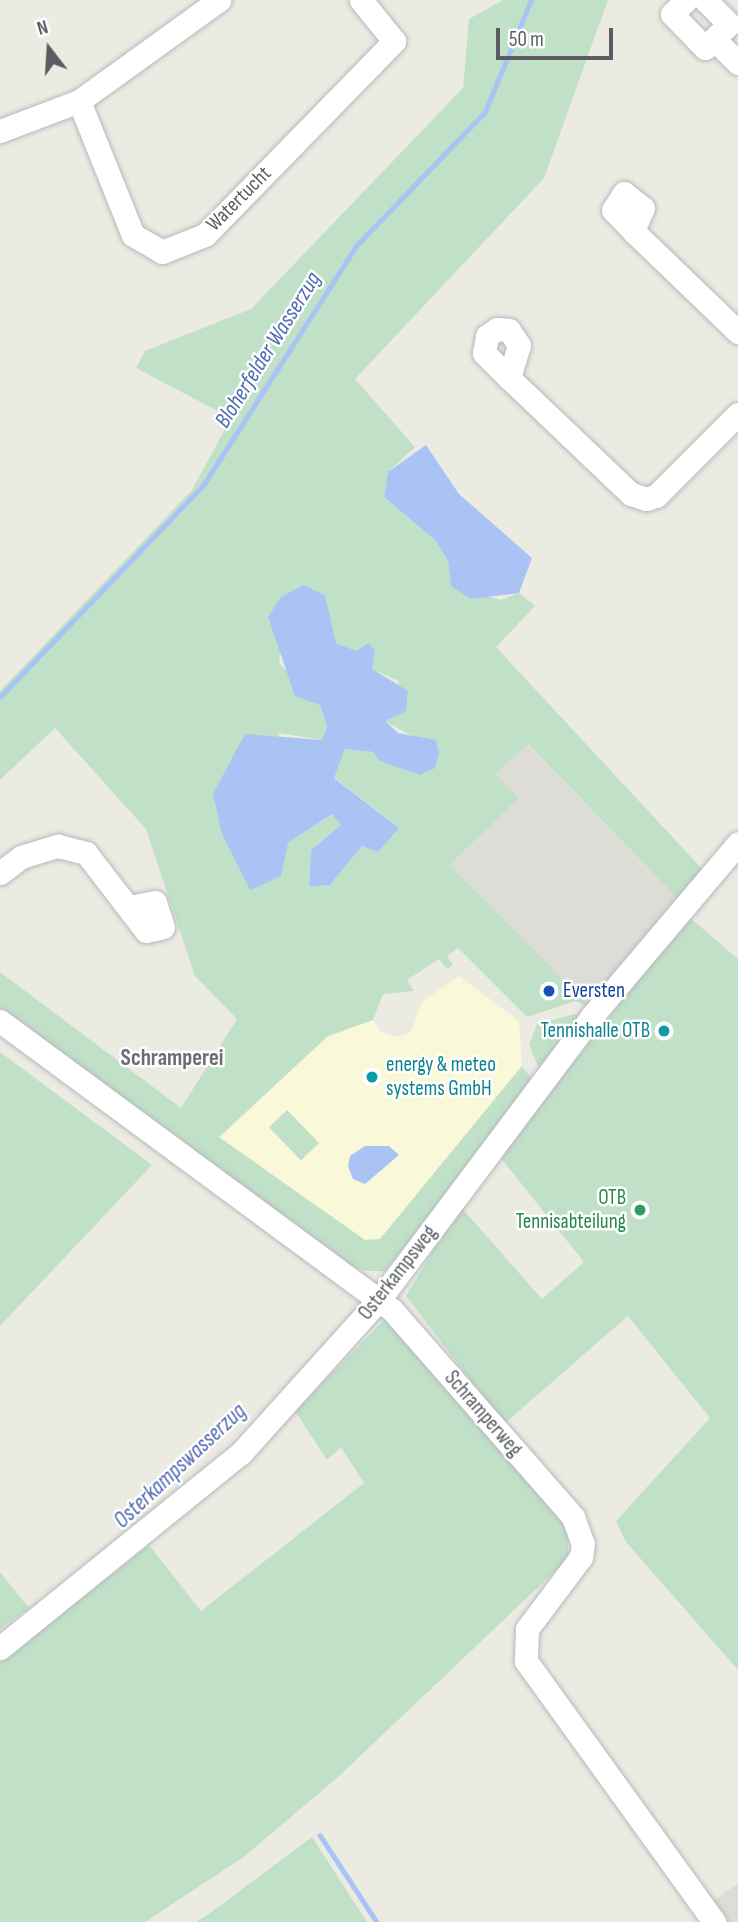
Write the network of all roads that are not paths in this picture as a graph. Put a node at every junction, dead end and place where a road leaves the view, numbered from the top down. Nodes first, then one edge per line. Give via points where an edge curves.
1 (219, 0) edge
2 (361, 0) edge
3 (686, 0) edge
4 (705, 0) edge
5 (727, 26) edge
6 (738, 63) edge
7 (79, 101) junction
8 (0, 131) edge
9 (633, 231) dead end
10 (738, 332) edge
11 (509, 378) dead end
12 (738, 414) edge
13 (738, 843) edge
14 (0, 873) edge
15 (130, 907) dead end
16 (0, 1021) edge
17 (379, 1300) junction
18 (0, 1648) edge
19 (714, 1922) edge

1 - 7 street
2 - 7 street, Watertucht via 394,40 205,235 162,252 133,234
3 - 5 street via 672,14 705,48
4 - 5 street
5 - 6 street
7 - 8 street
9 - 10 street
11 - 12 street via 631,494 646,499 656,496
13 - 17 street, Osterkampsweg via 592,1016
14 - 15 street via 21,857 58,846 86,853
16 - 17 street, Schramperweg
17 - 18 street, Osterkampsweg via 241,1453
17 - 19 street, Schramperweg via 577,1523 581,1557 527,1629 526,1661

